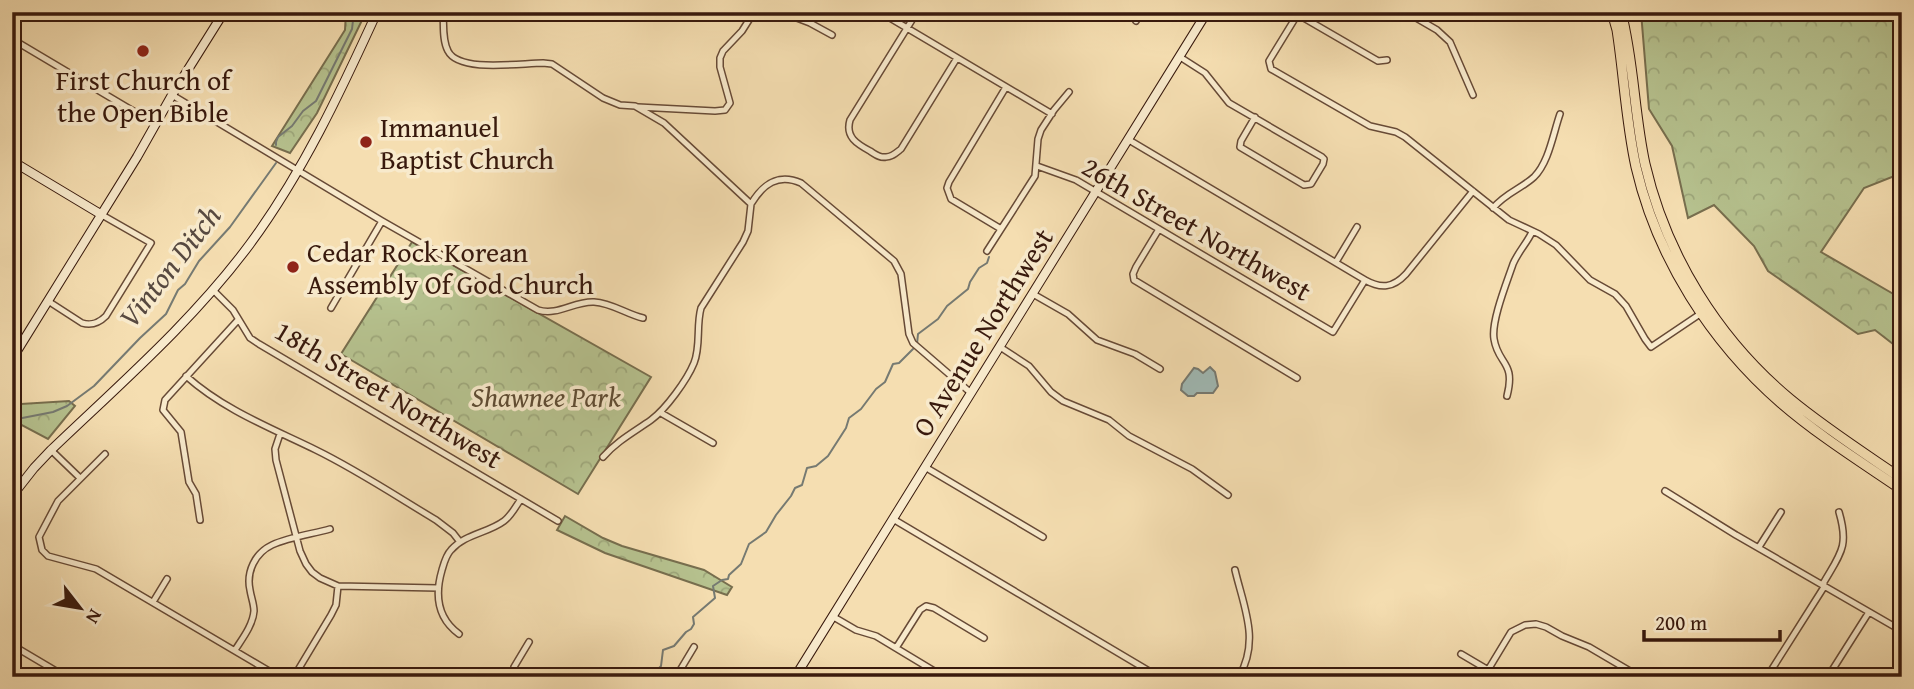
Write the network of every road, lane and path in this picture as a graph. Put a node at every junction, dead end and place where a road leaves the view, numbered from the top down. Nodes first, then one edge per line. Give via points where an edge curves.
1 (224, 12) edge
2 (377, 12) edge
3 (443, 12) edge
4 (754, 12) edge
5 (781, 12) edge
6 (880, 12) edge
7 (916, 12) edge
8 (1141, 12) edge
9 (1207, 12) edge
10 (1406, 12) edge
11 (1612, 12) edge
12 (1621, 12) edge
13 (1297, 13) edge
14 (1136, 21) dead end
15 (907, 28) junction
16 (832, 35) dead end
17 (12, 39) edge
18 (1180, 57) junction
19 (957, 58) junction
20 (1387, 60) dead end
21 (1006, 87) junction
22 (1069, 92) dead end
23 (172, 95) junction
24 (1473, 95) dead end
25 (635, 107) junction
26 (667, 107) junction
27 (1052, 114) junction
28 (1560, 114) dead end
29 (1255, 117) junction
30 (664, 123) junction
31 (155, 124) junction
32 (1129, 140) junction
33 (12, 161) edge
34 (1037, 166) junction
35 (299, 171) junction
36 (1096, 191) junction
37 (1473, 191) junction
38 (751, 204) junction
39 (1493, 208) junction
40 (102, 215) junction
41 (382, 221) junction
42 (1357, 227) dead end
43 (1001, 229) junction
44 (1159, 229) junction
45 (1532, 232) junction
46 (987, 251) dead end
47 (1336, 262) junction
48 (1365, 280) junction
49 (213, 290) junction
50 (1033, 294) junction
51 (48, 301) junction
52 (331, 308) dead end
53 (1704, 311) junction
54 (643, 318) dead end
55 (238, 320) junction
56 (1000, 347) junction
57 (12, 359) edge
58 (1160, 369) dead end
59 (186, 376) junction
60 (1297, 378) dead end
61 (971, 393) junction
62 (1507, 396) dead end
63 (661, 412) junction
64 (280, 434) junction
65 (713, 443) dead end
66 (51, 450) junction
67 (105, 454) dead end
68 (603, 457) dead end
69 (925, 467) junction
70 (80, 478) junction
71 (1902, 479) edge
72 (1902, 489) edge
73 (1665, 491) dead end
74 (1228, 495) dead end
75 (12, 496) edge
76 (521, 499) junction
77 (1781, 512) dead end
78 (1839, 512) dead end
79 (893, 519) junction
80 (200, 520) dead end
81 (558, 521) dead end
82 (330, 529) dead end
83 (1043, 537) dead end
84 (296, 538) junction
85 (460, 542) junction
86 (1759, 548) junction
87 (1235, 570) dead end
88 (167, 579) dead end
89 (338, 586) junction
90 (1824, 587) junction
91 (438, 588) junction
92 (153, 602) junction
93 (1869, 612) junction
94 (832, 616) junction
95 (1902, 631) edge
96 (459, 634) dead end
97 (985, 638) dead end
98 (529, 642) dead end
99 (15, 647) edge
100 (694, 647) dead end
101 (896, 648) junction
102 (234, 650) junction
103 (1461, 654) dead end
104 (12, 659) edge
105 (1488, 670) junction
106 (1831, 672) dead end
107 (1636, 676) edge
108 (66, 677) edge
109 (279, 677) edge
110 (287, 677) edge
111 (446, 677) edge
112 (459, 677) edge
113 (512, 677) edge
114 (676, 677) edge
115 (795, 677) edge
116 (944, 677) edge
117 (1159, 677) edge
118 (1239, 677) edge
119 (1500, 677) edge
120 (1767, 677) edge

1 - 23 street
2 - 35 street
3 - 25 street via 448,52 457,60 552,64 603,98
4 - 26 street via 720,58 728,106 722,111
5 - 16 street
6 - 15 street
7 - 15 street
8 - 14 street
9 - 18 street, O Avenue Northwest
10 - 24 street via 1446,37
11 - 53 main road via 1636,167 1672,263
12 - 53 main road via 1652,192
13 - 20 street via 1378,61
13 - 37 street via 1269,66 1363,123 1405,137
15 - 19 street
15 - 19 street via 849,120 852,139 865,148 880,157 895,155
17 - 31 street
18 - 29 street via 1205,73 1229,103
18 - 32 street, O Avenue Northwest
19 - 21 street
21 - 27 street
21 - 43 street via 947,188 954,201
22 - 27 street
23 - 31 street
23 - 35 street
25 - 26 street
25 - 30 street
26 - 30 street
27 - 34 street via 1038,139
28 - 39 street via 1541,167
29 - 29 street via 1324,159 1311,184 1304,185 1240,147
30 - 38 street
31 - 40 street
32 - 36 street, O Avenue Northwest
32 - 47 street
33 - 40 street
34 - 36 street, 26th Street Northwest
34 - 43 street
35 - 41 street
35 - 49 street
36 - 44 street, 26th Street Northwest
36 - 50 street, O Avenue Northwest
37 - 39 street
37 - 48 street via 1402,279 1387,287
38 - 61 street via 773,181 792,179 894,261 901,274 912,343
38 - 63 street via 743,242 701,308 694,364
39 - 45 street
40 - 51 street
40 - 51 street via 151,243 106,316 88,325
41 - 52 street
41 - 54 street via 538,310 550,312 592,302
42 - 47 street
43 - 46 street
44 - 48 street, 26th Street Northwest via 1333,332
44 - 60 street via 1136,267 1134,280
45 - 53 street via 1556,245 1590,279 1620,299 1651,347
45 - 62 street via 1513,264 1494,328 1494,340 1510,373
47 - 48 street
49 - 55 street, 18th Street Northwest
49 - 66 street
50 - 56 street, O Avenue Northwest
50 - 58 street via 1068,314 1097,341
51 - 57 street
53 - 71 main road via 1788,398
53 - 72 main road via 1739,362 1782,404
55 - 59 street
55 - 76 street, 18th Street Northwest via 259,344
56 - 61 street, O Avenue Northwest
56 - 74 street via 1029,366 1063,401 1109,420
59 - 64 street via 202,391
59 - 80 street via 165,400 163,410 181,432
61 - 69 street, O Avenue Northwest
63 - 65 street
63 - 68 street
64 - 84 street via 276,460
64 - 85 street via 317,450 436,520
66 - 70 street
66 - 75 street
67 - 70 street
69 - 79 street, O Avenue Northwest
69 - 83 street
70 - 92 street via 58,501 42,529 42,550 48,556 96,569
73 - 86 street
76 - 81 street, 18th Street Northwest
76 - 85 street via 505,520
77 - 86 street
78 - 90 street via 1843,547
79 - 94 street, O Avenue Northwest
79 - 117 street
82 - 84 street
84 - 89 street via 306,565
84 - 102 street via 271,545 253,564 249,576 252,622
85 - 91 street via 444,561
86 - 90 street
87 - 118 street via 1250,639
88 - 92 street
89 - 91 street
89 - 110 street via 331,615 298,670
90 - 93 street
90 - 120 street
91 - 96 street via 442,614
92 - 102 street
93 - 95 street
93 - 106 street
94 - 101 street
94 - 115 street, O Avenue Northwest
97 - 101 street via 926,606
98 - 113 street
99 - 104 street
99 - 108 street
100 - 114 street
101 - 116 street
102 - 109 street
103 - 105 street
105 - 107 street via 1511,632 1530,624 1590,647
105 - 119 street
111 - 112 street

